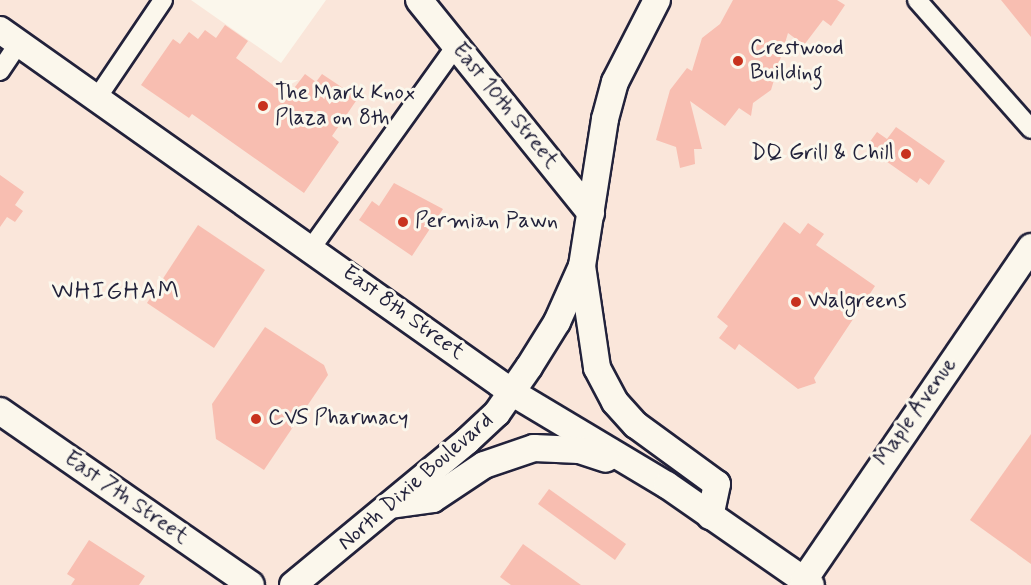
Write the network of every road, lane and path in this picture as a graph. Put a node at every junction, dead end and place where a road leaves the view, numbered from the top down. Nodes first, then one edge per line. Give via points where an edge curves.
1 (163, 0) edge
2 (419, 0) edge
3 (657, 0) edge
4 (917, 0) edge
5 (9, 37) edge
6 (456, 46) junction
7 (0, 71) edge
8 (97, 98) junction
9 (1031, 129) edge
10 (591, 213) junction
11 (312, 247) junction
12 (1031, 247) edge
13 (582, 266) junction
14 (513, 393) junction
15 (0, 411) edge
16 (636, 468) junction
17 (391, 505) junction
18 (710, 516) junction
19 (808, 583) edge
20 (295, 584) edge
21 (251, 585) edge

1 - 8 street
2 - 6 main road, East 10th Street
3 - 10 main road, North Dixie Boulevard via 615,82 605,119
4 - 9 street
5 - 7 street
5 - 8 main road, East 8th Street
6 - 10 main road, East 10th Street
6 - 11 street
8 - 11 main road, East 8th Street
10 - 13 main road, North Dixie Boulevard
11 - 14 main road, East 8th Street
12 - 19 main road, Maple Avenue
13 - 14 main road, North Dixie Boulevard via 557,322
13 - 18 main road via 597,368 615,402 636,425 717,484
14 - 16 main road, East 8th Street
14 - 17 main road, North Dixie Boulevard via 466,441
15 - 21 main road, East 7th Street
16 - 17 main road via 579,450 534,448 484,465 433,499
16 - 18 main road, East 8th Street
17 - 20 main road, North Dixie Boulevard
18 - 19 main road, East 8th Street

